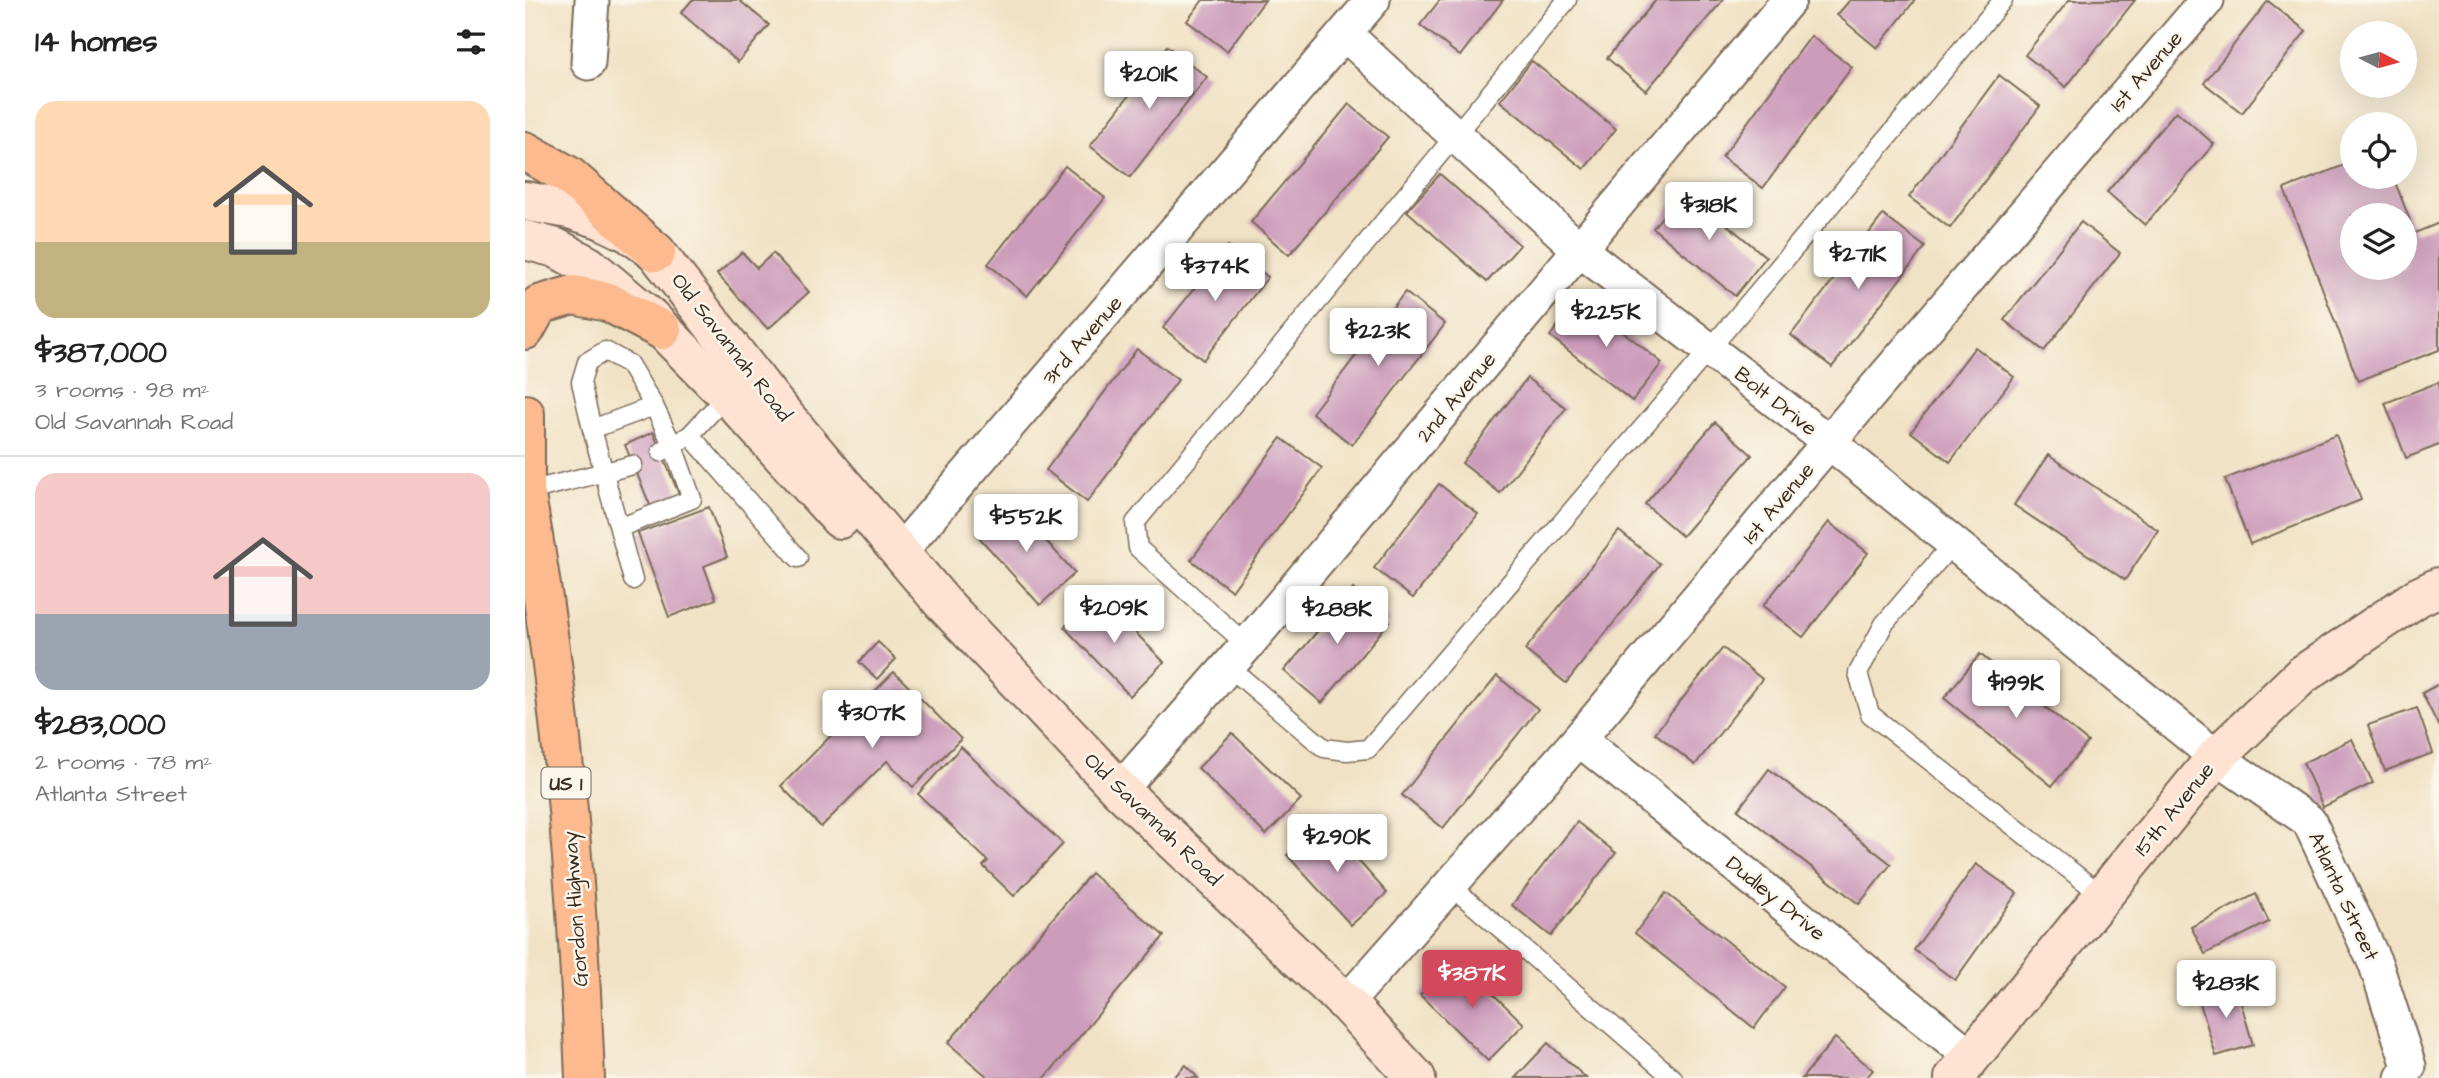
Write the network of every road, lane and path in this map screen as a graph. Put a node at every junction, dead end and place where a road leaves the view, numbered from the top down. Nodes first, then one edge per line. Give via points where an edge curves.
1 (592, 0) edge
2 (1373, 0) edge
3 (1567, 0) edge
4 (1789, 0) edge
5 (2003, 0) edge
6 (2207, 0) edge
7 (1345, 34) junction
8 (588, 63) dead end
9 (1455, 135) junction
10 (525, 150) edge
11 (525, 201) edge
12 (525, 240) edge
13 (1580, 250) junction
14 (656, 252) junction
15 (525, 330) edge
16 (662, 330) junction
17 (1709, 350) junction
18 (727, 396) junction
19 (654, 406) junction
20 (525, 414) edge
21 (592, 429) junction
22 (690, 435) junction
23 (1829, 442) junction
24 (667, 449) junction
25 (633, 465) dead end
26 (605, 474) junction
27 (525, 491) edge
28 (619, 528) junction
29 (1953, 543) junction
30 (899, 553) junction
31 (798, 558) dead end
32 (633, 580) dead end
33 (2439, 587) edge
34 (1238, 655) junction
35 (1579, 739) junction
36 (2217, 757) junction
37 (1120, 790) junction
38 (1450, 885) junction
39 (2103, 896) junction
40 (1346, 1003) junction
41 (1963, 1068) edge
42 (585, 1078) edge
43 (1416, 1078) edge
44 (1672, 1078) edge
45 (2402, 1078) edge

1 - 8 street
2 - 7 street, 3rd Avenue
3 - 9 lane
4 - 13 street, 2nd Avenue
5 - 17 lane
6 - 23 street, 1st Avenue
7 - 9 street, Bolt Drive
7 - 30 street, 3rd Avenue
9 - 13 street, Bolt Drive
9 - 34 lane via 1135,523 1138,548
10 - 14 highway via 569,176
11 - 14 street, Old Savannah Road via 600,219
12 - 16 street, Old Savannah Road via 556,248 589,265
13 - 17 street, Bolt Drive
13 - 34 street, 2nd Avenue
14 - 30 street, Old Savannah Road
15 - 16 highway via 539,305 573,295 608,302
16 - 18 street, Old Savannah Road
17 - 23 street, Bolt Drive
17 - 34 lane via 1368,749 1324,748
18 - 22 lane
18 - 30 street, Old Savannah Road via 843,523
19 - 21 lane
19 - 21 lane via 629,364 605,351 587,362 581,382
19 - 24 lane
20 - 27 highway, Gordon Highway
21 - 26 lane
22 - 24 lane
22 - 31 lane
23 - 29 street, Bolt Drive
23 - 35 street, 1st Avenue
24 - 28 lane via 692,499
25 - 26 lane
26 - 27 lane
26 - 28 lane
27 - 42 highway, Gordon Highway / US 1 via 563,740
28 - 32 lane
29 - 36 street, Bolt Drive
29 - 39 lane via 1884,624 1858,673 1870,714
30 - 37 street, Old Savannah Road
33 - 36 street, 15th Avenue via 2302,675
34 - 37 street, 2nd Avenue
35 - 38 street, 1st Avenue
35 - 41 street, Dudley Drive
36 - 39 street, 15th Avenue
36 - 45 street, Atlanta Street via 2309,821 2376,965 2409,1066
37 - 40 street, Old Savannah Road
38 - 40 street, 1st Avenue
38 - 44 lane
39 - 41 street, 15th Avenue
40 - 43 street, Old Savannah Road

